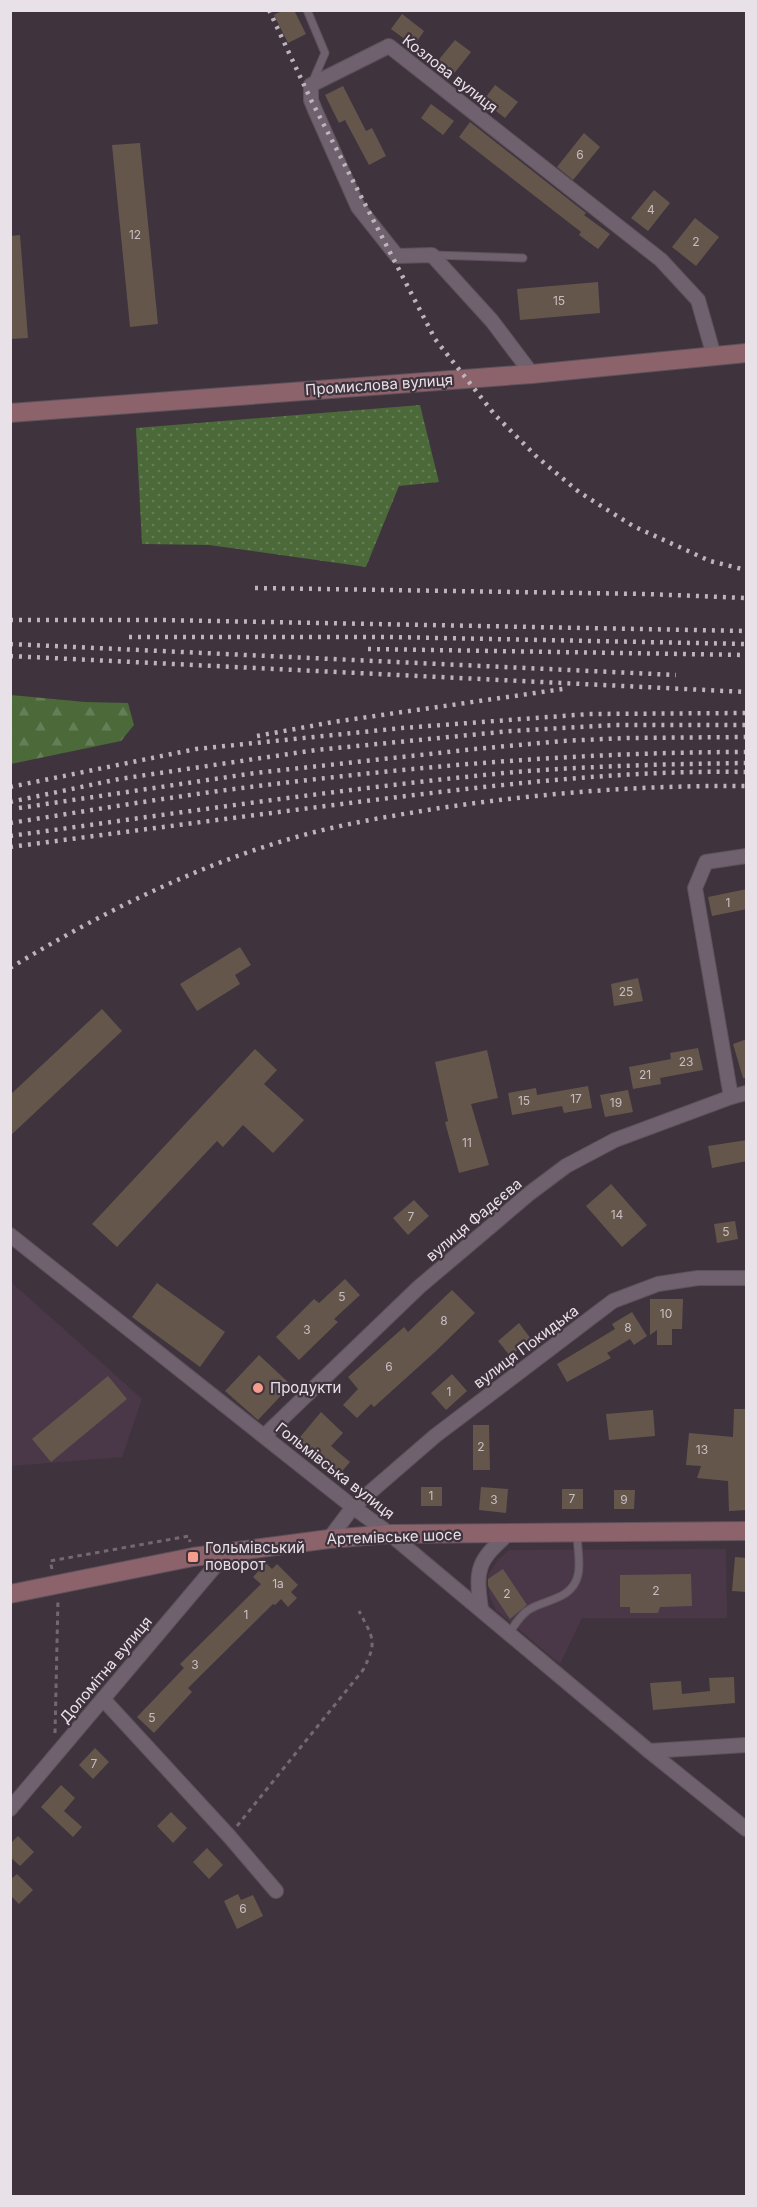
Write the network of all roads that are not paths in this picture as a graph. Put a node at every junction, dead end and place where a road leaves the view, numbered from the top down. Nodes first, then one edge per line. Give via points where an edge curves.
1 (307, 10) edge
2 (311, 85) junction
3 (432, 255) junction
4 (523, 258) dead end
5 (747, 353) edge
6 (714, 356) junction
7 (532, 374) junction
8 (10, 412) edge
9 (747, 856) edge
10 (747, 1093) edge
11 (731, 1097) junction
12 (10, 1235) edge
13 (747, 1278) edge
14 (264, 1436) junction
15 (352, 1507) junction
16 (747, 1531) edge
17 (509, 1533) junction
18 (577, 1533) junction
19 (390, 1534) junction
20 (329, 1539) junction
21 (227, 1552) junction
22 (10, 1594) edge
23 (481, 1609) junction
24 (509, 1633) junction
25 (103, 1699) junction
26 (747, 1744) edge
27 (649, 1752) junction
28 (10, 1809) edge
29 (747, 1829) edge
30 (276, 1891) dead end

1 - 2 lane via 325,53
2 - 3 street via 311,100 358,207 397,256
2 - 6 street, Козлова вулиця via 389,46 661,260 699,300
3 - 4 lane
3 - 7 street via 492,321
5 - 6 main road, Промислова вулиця
6 - 7 main road, Промислова вулиця
7 - 8 main road, Промислова вулиця
9 - 11 street via 706,862 695,888
10 - 11 street, вулиця Фадєєва
11 - 14 street, вулиця Фадєєва via 615,1140 566,1166 419,1287
12 - 14 street, Гольмівська вулиця
13 - 15 street, вулиця Покидька via 698,1278 658,1284 613,1301 435,1436
14 - 15 street, Гольмівська вулиця
15 - 19 street, Гольмівська вулиця
15 - 20 street, вулиця Покидька
16 - 18 main road, Артемівське шосе
17 - 18 main road, Артемівське шосе
17 - 19 main road, Артемівське шосе
17 - 23 street via 480,1566 477,1581
18 - 24 lane via 578,1577 563,1596 525,1612
19 - 20 main road, Артемівське шосе
19 - 23 street, Гольмівська вулиця
20 - 21 main road, Артемівське шосе
21 - 22 main road, Артемівське шосе
21 - 25 street, Доломітна вулиця
23 - 24 street, Гольмівська вулиця
24 - 27 street, Гольмівська вулиця
25 - 28 street, Доломітна вулиця
25 - 30 street
26 - 27 street
27 - 29 street, Гольмівська вулиця

